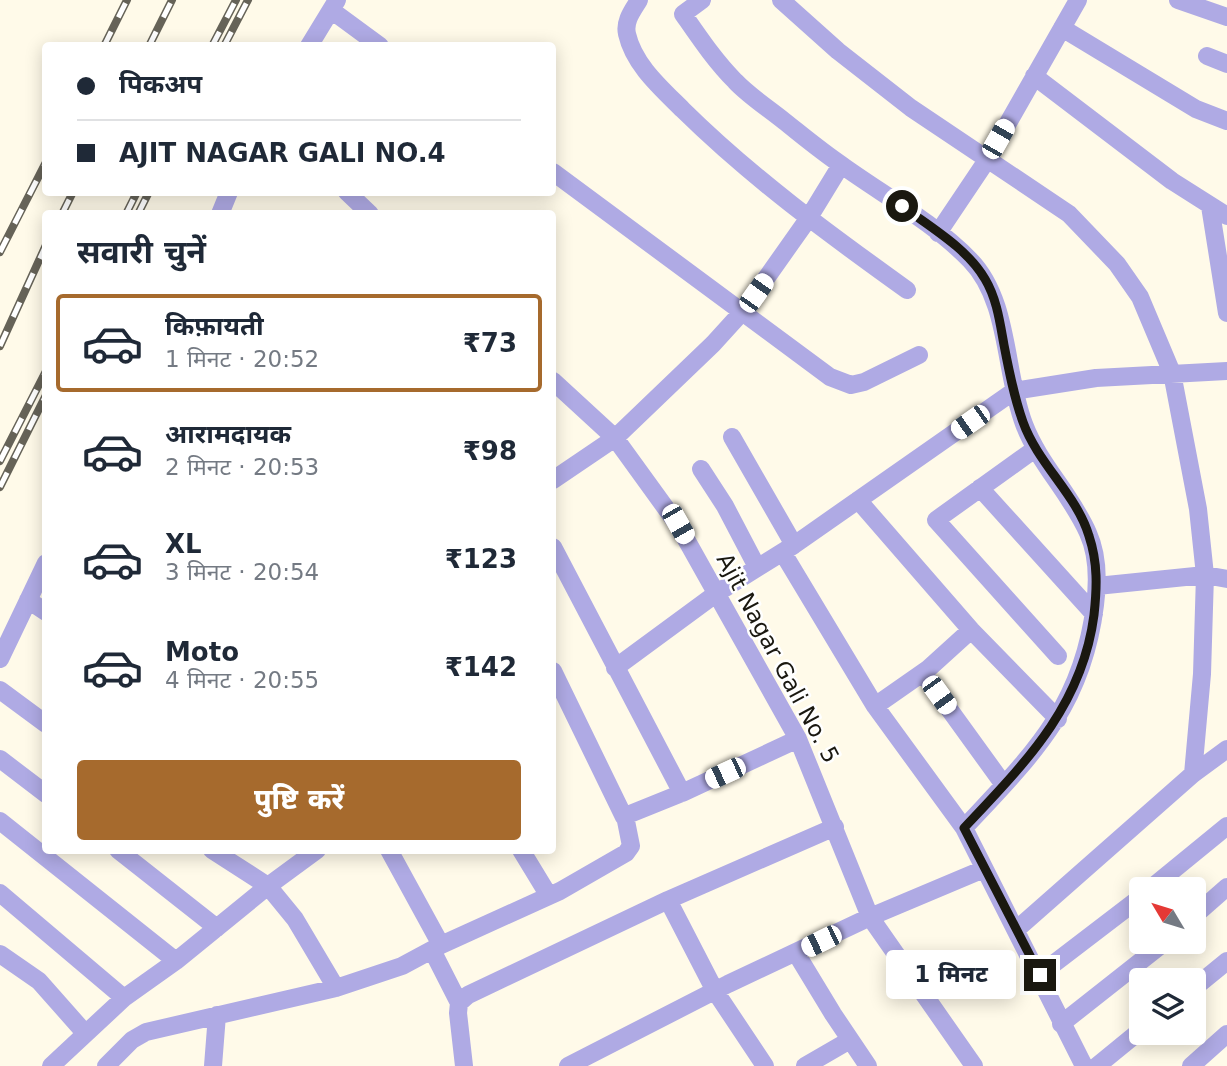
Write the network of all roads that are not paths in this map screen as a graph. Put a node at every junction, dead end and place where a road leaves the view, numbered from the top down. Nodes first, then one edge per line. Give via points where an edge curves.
1 (639, 0) edge
2 (702, 0) edge
3 (781, 0) edge
4 (1078, 0) edge
5 (1178, 0) edge
6 (334, 5) edge
7 (678, 7) edge
8 (1227, 17) edge
9 (1062, 28) junction
10 (312, 42) edge
11 (376, 42) edge
12 (1208, 56) dead end
13 (1227, 64) edge
14 (1034, 76) junction
15 (1227, 121) edge
16 (986, 160) junction
17 (841, 165) junction
18 (556, 174) edge
19 (351, 196) edge
20 (1210, 206) junction
21 (366, 210) edge
22 (1227, 216) edge
23 (808, 219) junction
24 (938, 233) junction
25 (907, 290) dead end
26 (743, 311) junction
27 (1227, 313) edge
28 (919, 355) dead end
29 (1227, 370) edge
30 (1172, 373) junction
31 (556, 384) edge
32 (1014, 391) junction
33 (732, 437) dead end
34 (615, 438) junction
35 (1035, 449) junction
36 (701, 468) dead end
37 (556, 478) edge
38 (980, 488) junction
39 (858, 500) junction
40 (789, 549) junction
41 (556, 553) edge
42 (757, 567) junction
43 (42, 571) edge
44 (1205, 575) junction
45 (1227, 579) edge
46 (1097, 586) junction
47 (717, 593) junction
48 (28, 600) junction
49 (42, 609) edge
50 (1094, 614) junction
51 (971, 629) junction
52 (1058, 656) dead end
53 (0, 659) edge
54 (615, 668) junction
55 (923, 673) junction
56 (0, 690) edge
57 (559, 697) edge
58 (876, 706) junction
59 (1058, 719) junction
60 (42, 721) edge
61 (798, 739) junction
62 (1227, 749) edge
63 (0, 758) edge
64 (1193, 774) junction
65 (1004, 785) junction
66 (42, 791) edge
67 (681, 793) junction
68 (624, 817) junction
69 (0, 821) edge
70 (1227, 826) edge
71 (835, 827) junction
72 (964, 828) junction
73 (123, 854) edge
74 (218, 854) edge
75 (312, 854) edge
76 (391, 854) edge
77 (524, 854) edge
78 (984, 869) junction
79 (1165, 877) edge
80 (268, 886) junction
81 (1227, 887) edge
82 (0, 893) edge
83 (550, 895) junction
84 (668, 900) junction
85 (1206, 905) edge
86 (1129, 906) edge
87 (870, 917) junction
88 (217, 928) junction
89 (1017, 929) junction
90 (437, 948) junction
91 (796, 953) junction
92 (0, 954) edge
93 (1150, 954) edge
94 (176, 961) junction
95 (1227, 961) edge
96 (1040, 975) junction
97 (1206, 978) edge
98 (336, 988) junction
99 (715, 991) junction
100 (124, 999) junction
101 (459, 1003) junction
102 (216, 1015) junction
103 (1061, 1024) junction
104 (85, 1033) junction
105 (1227, 1034) edge
106 (850, 1040) junction
107 (1129, 1040) edge
108 (51, 1066) edge
109 (106, 1066) edge
110 (213, 1066) edge
111 (464, 1066) edge
112 (568, 1066) edge
113 (765, 1066) edge
114 (805, 1066) edge
115 (868, 1066) edge
116 (974, 1066) edge
117 (1084, 1066) edge
118 (1097, 1066) edge
119 (1191, 1066) edge

1 - 23 street via 625,25 641,65 710,136
2 - 7 street
3 - 16 street via 911,108
4 - 9 street
5 - 8 street
6 - 10 street
6 - 11 street
7 - 17 street via 736,82
9 - 14 street
9 - 15 street via 1196,109
12 - 13 street
14 - 16 street
14 - 20 street
16 - 24 street
16 - 30 street via 1069,214 1117,264 1140,297
17 - 23 street
17 - 24 street
18 - 26 street
19 - 21 street
20 - 22 street
20 - 27 street
23 - 25 street
23 - 26 street
24 - 32 street via 985,277 993,294
26 - 28 street via 830,377 851,385
26 - 34 street
29 - 30 street
30 - 32 street via 1096,378
30 - 44 street via 1198,509
31 - 34 street, Ajit Nagar Gali No. 5
32 - 35 street
32 - 39 street
33 - 40 street
34 - 37 street
34 - 47 street, Ajit Nagar Gali No. 5 via 678,524
35 - 38 street
35 - 46 street via 1089,534
36 - 42 street
38 - 50 street
38 - 52 street via 936,520
39 - 40 street
39 - 51 street
40 - 42 street
40 - 58 street
41 - 54 street
42 - 47 street
43 - 48 street
44 - 45 street
44 - 46 street
44 - 64 street
46 - 50 street
47 - 54 street
47 - 61 street, Ajit Nagar Gali No. 5
48 - 49 street
48 - 53 street
50 - 59 street via 1080,671
51 - 55 street
51 - 59 street
54 - 67 street
55 - 58 street
55 - 65 street
56 - 60 street
57 - 68 street
58 - 72 street
59 - 65 street
61 - 67 street
61 - 71 street, Ajit Nagar Gali No. 5
62 - 64 street
63 - 66 street
64 - 89 street
65 - 72 street
67 - 68 street
68 - 83 street via 630,850
69 - 94 street
70 - 79 street
71 - 84 street
71 - 87 street, Ajit Nagar Gali No. 5
72 - 78 street
73 - 88 street
74 - 80 street
75 - 80 street
76 - 90 street
77 - 83 street
78 - 87 street
78 - 89 street
80 - 88 street
80 - 98 street via 295,919
81 - 85 street
82 - 100 street
83 - 90 street
84 - 99 street
84 - 101 street
86 - 96 street
87 - 91 street
87 - 116 street, Ajit Nagar Gali No. 5
88 - 94 street
89 - 96 street
90 - 98 street via 402,967
90 - 101 street
91 - 99 street
91 - 106 street
92 - 104 street via 39,981
93 - 103 street
94 - 100 street
95 - 97 street
96 - 103 street
98 - 102 street
99 - 112 street
99 - 113 street
100 - 104 street
101 - 111 street
102 - 109 street via 138,1036
102 - 110 street
103 - 117 street
104 - 108 street
105 - 119 street
106 - 114 street
106 - 115 street
107 - 118 street

